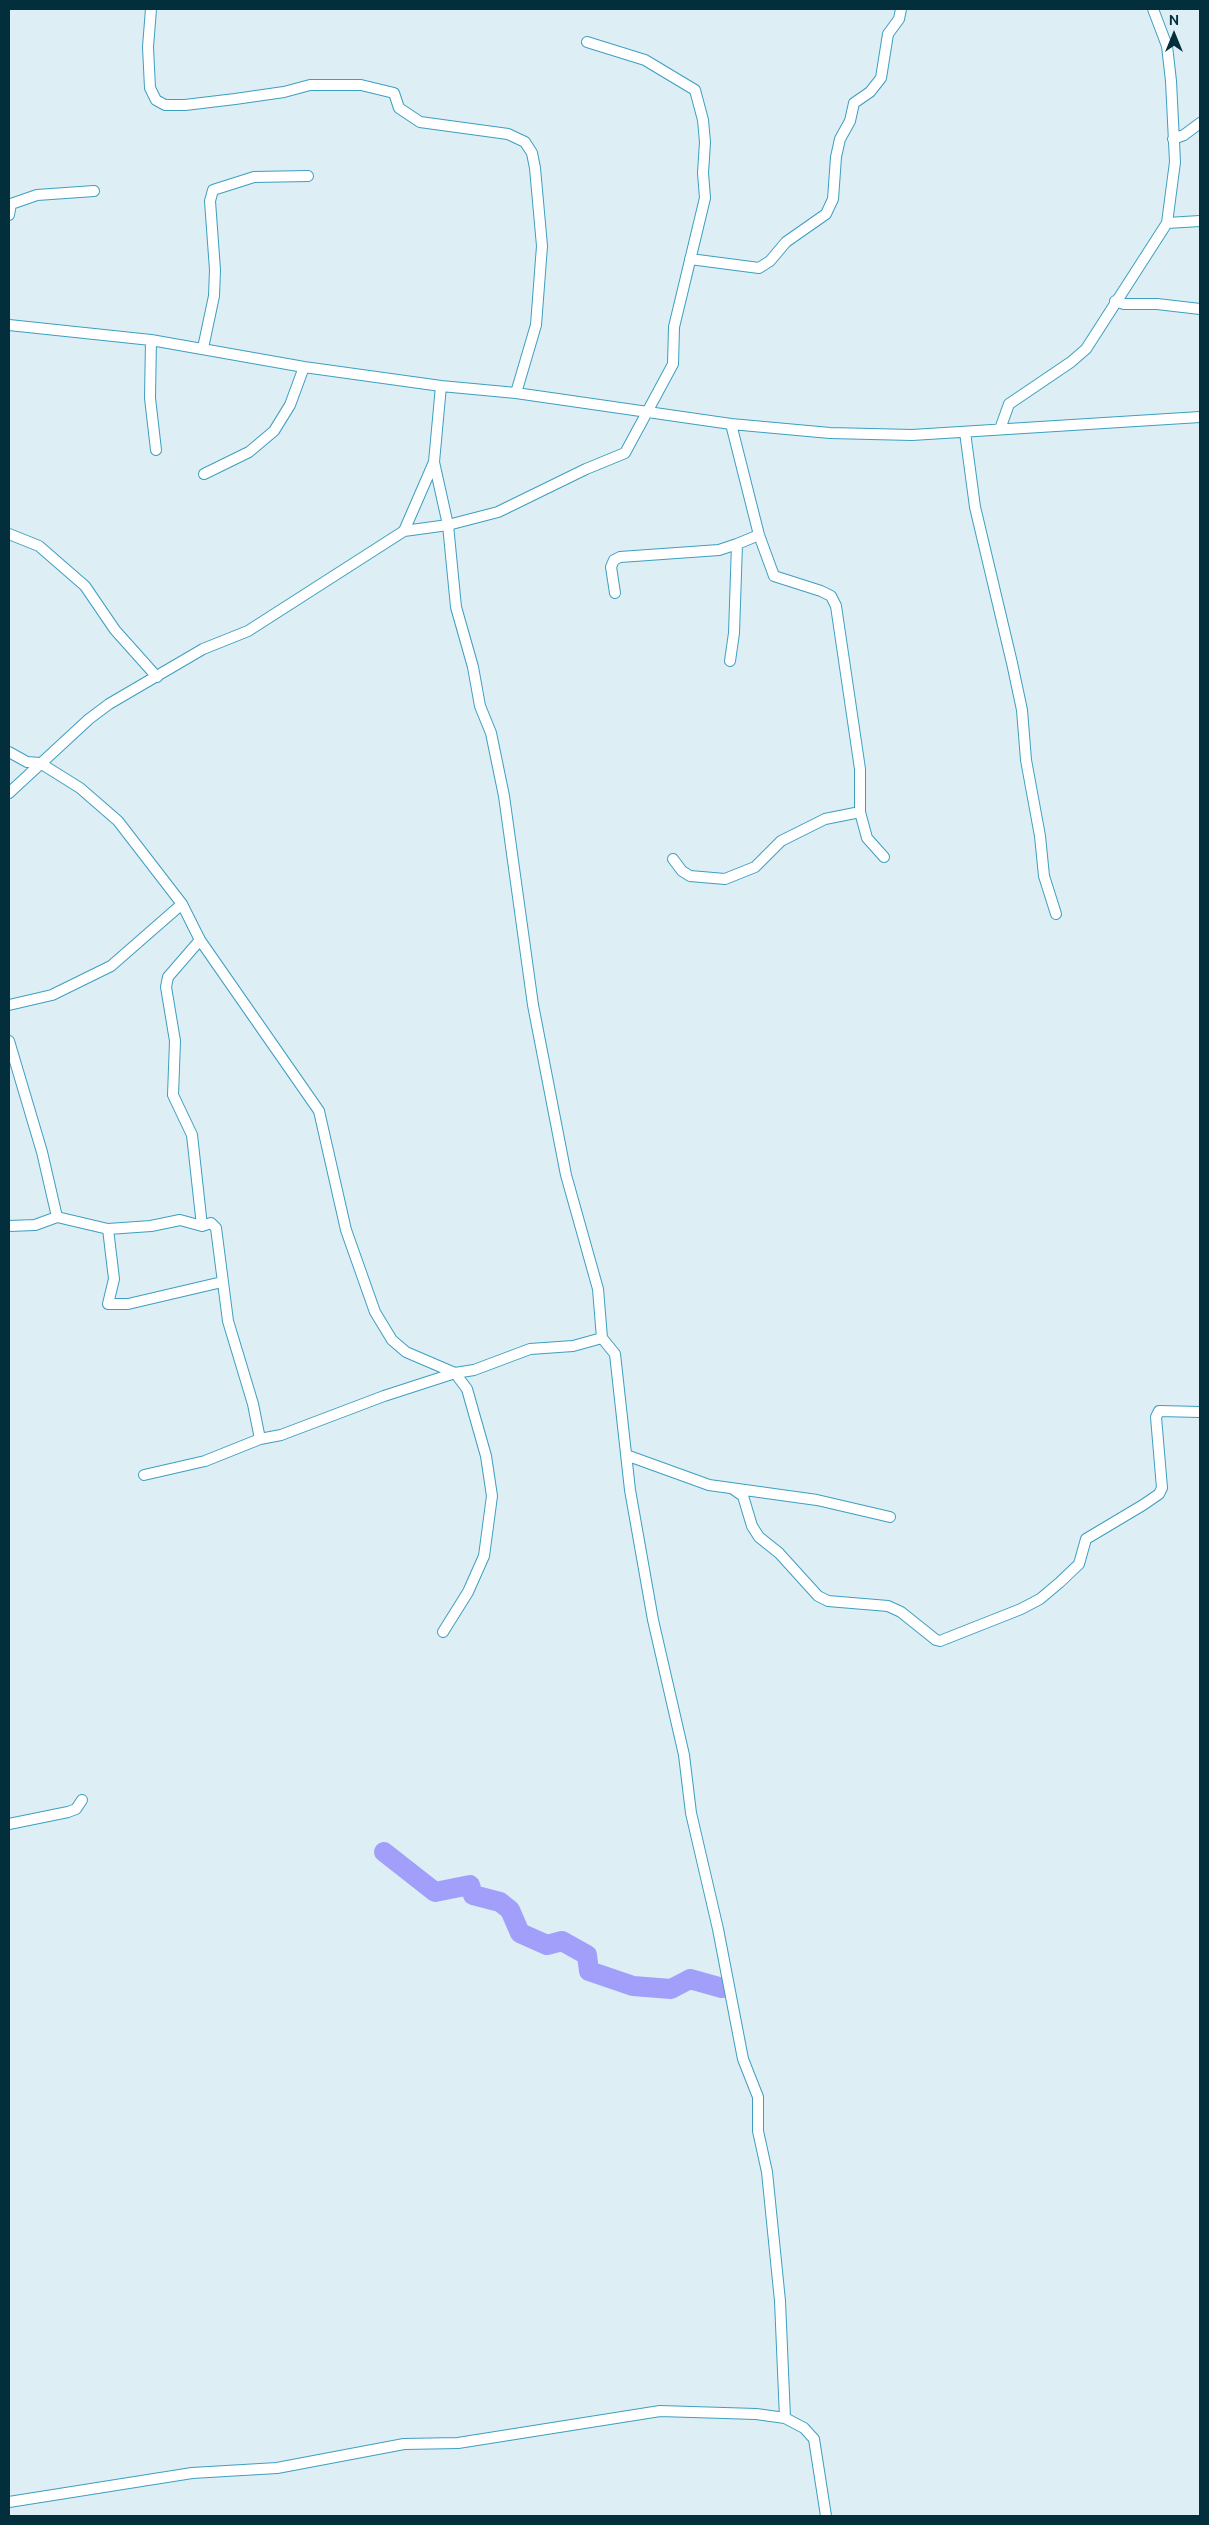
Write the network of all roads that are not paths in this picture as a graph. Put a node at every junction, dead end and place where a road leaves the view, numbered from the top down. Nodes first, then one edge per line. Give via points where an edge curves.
1 (151, 9) edge
2 (900, 9) edge
3 (1153, 9) edge
4 (587, 42) dead end
5 (1200, 123) edge
6 (1173, 139) junction
7 (308, 176) dead end
8 (94, 191) dead end
9 (9, 215) edge
10 (1200, 221) edge
11 (1167, 223) junction
12 (690, 259) junction
13 (1116, 301) junction
14 (1200, 309) edge
15 (9, 325) edge
16 (151, 340) junction
17 (203, 348) junction
18 (304, 367) junction
19 (442, 386) junction
20 (516, 392) junction
21 (649, 410) junction
22 (1200, 417) edge
23 (731, 424) junction
24 (1000, 429) junction
25 (966, 432) junction
26 (156, 450) dead end
27 (434, 462) junction
28 (204, 474) dead end
29 (448, 525) junction
30 (404, 531) junction
31 (9, 534) edge
32 (759, 535) junction
33 (737, 544) junction
34 (615, 593) dead end
35 (730, 662) dead end
36 (157, 677) junction
37 (9, 752) edge
38 (40, 763) junction
39 (9, 793) edge
40 (860, 812) junction
41 (884, 856) dead end
42 (673, 859) dead end
43 (182, 904) junction
44 (1056, 914) dead end
45 (200, 940) junction
46 (9, 1004) edge
47 (9, 1042) edge
48 (57, 1217) junction
49 (9, 1226) edge
50 (202, 1226) junction
51 (108, 1229) junction
52 (222, 1282) junction
53 (602, 1338) junction
54 (455, 1373) junction
55 (1200, 1412) edge
56 (260, 1439) junction
57 (626, 1455) junction
58 (144, 1475) dead end
59 (733, 1489) junction
60 (890, 1517) dead end
61 (443, 1632) dead end
62 (82, 1800) dead end
63 (9, 1824) edge
64 (785, 2418) junction
65 (9, 2502) edge
66 (826, 2516) edge

1 - 20 street via 148,47 150,88 156,100 165,104 235,99 284,92 310,84 361,85 394,93 399,108 420,122 508,134 525,142 532,153 535,168 542,246 536,325
2 - 12 street via 899,19 888,34 881,78 870,92 854,103 850,121 840,139 833,198 826,214 786,242 770,261 759,268
3 - 6 street via 1167,46
4 - 12 street via 645,60 687,83 698,96 705,142 705,198
5 - 6 street
6 - 11 street via 1175,162
7 - 17 street via 254,177 212,190 214,296
8 - 9 street via 37,195 11,204
10 - 11 street
11 - 13 street
12 - 21 street via 674,327 673,364
13 - 14 street
13 - 24 street via 1086,349 1009,404
15 - 16 street
16 - 17 street
16 - 26 street via 150,398
17 - 18 street
18 - 19 street
18 - 28 street via 290,405 274,431 250,452
19 - 20 street
19 - 27 street
20 - 21 street
21 - 23 street
21 - 29 street via 625,453 498,512
22 - 24 street
23 - 25 street via 830,433 912,435
23 - 32 street
24 - 25 street
25 - 44 street via 975,507 1022,710 1026,760 1044,876
27 - 29 street
27 - 30 street
29 - 30 street
29 - 53 street via 456,607 473,666 480,706 491,733 504,796 533,1005 566,1175 598,1289
30 - 36 street via 248,631 203,649
31 - 36 street via 39,546 85,586 115,630
32 - 33 street
32 - 40 street via 774,576 821,591 831,596 836,606 860,769
33 - 34 street via 719,550 620,557 611,566
33 - 35 street
36 - 38 street via 109,704
37 - 38 street via 27,762
38 - 39 street
38 - 43 street via 80,788 118,821
40 - 41 street via 868,838
40 - 42 street via 825,819 790,836 755,867 725,878 690,876
43 - 45 street
43 - 46 street via 111,966 52,995
45 - 50 street via 168,977 166,987 175,1041 173,1095 192,1135
45 - 54 street via 318,1111 346,1230 375,1312 392,1340 406,1352
47 - 48 street via 42,1152
48 - 49 street via 35,1225
48 - 51 street
50 - 51 street via 180,1220
50 - 52 street via 211,1222 216,1228
51 - 52 street via 114,1279 108,1304 128,1304
52 - 56 street via 228,1321
53 - 54 street via 573,1346 530,1349 474,1370
53 - 57 street via 615,1354
54 - 56 street via 384,1396 281,1436
54 - 61 street via 467,1389 486,1456 492,1496 484,1556 468,1592
55 - 59 street via 1159,1411 1156,1417 1162,1488 1159,1494 1086,1538 1079,1564 1059,1583 1021,1609 940,1641 902,1612 888,1606 828,1601 818,1596 759,1536 752,1526 744,1496
56 - 58 street via 205,1461
57 - 59 street via 709,1485
57 - 64 street via 653,1620 684,1755 691,1813 743,2058 758,2097 758,2131 767,2172 780,2301
59 - 60 street via 817,1500
62 - 63 street via 76,1809 68,1812
64 - 65 street via 660,2411 458,2443 404,2444 276,2468 192,2473
64 - 66 street via 804,2428 814,2439

